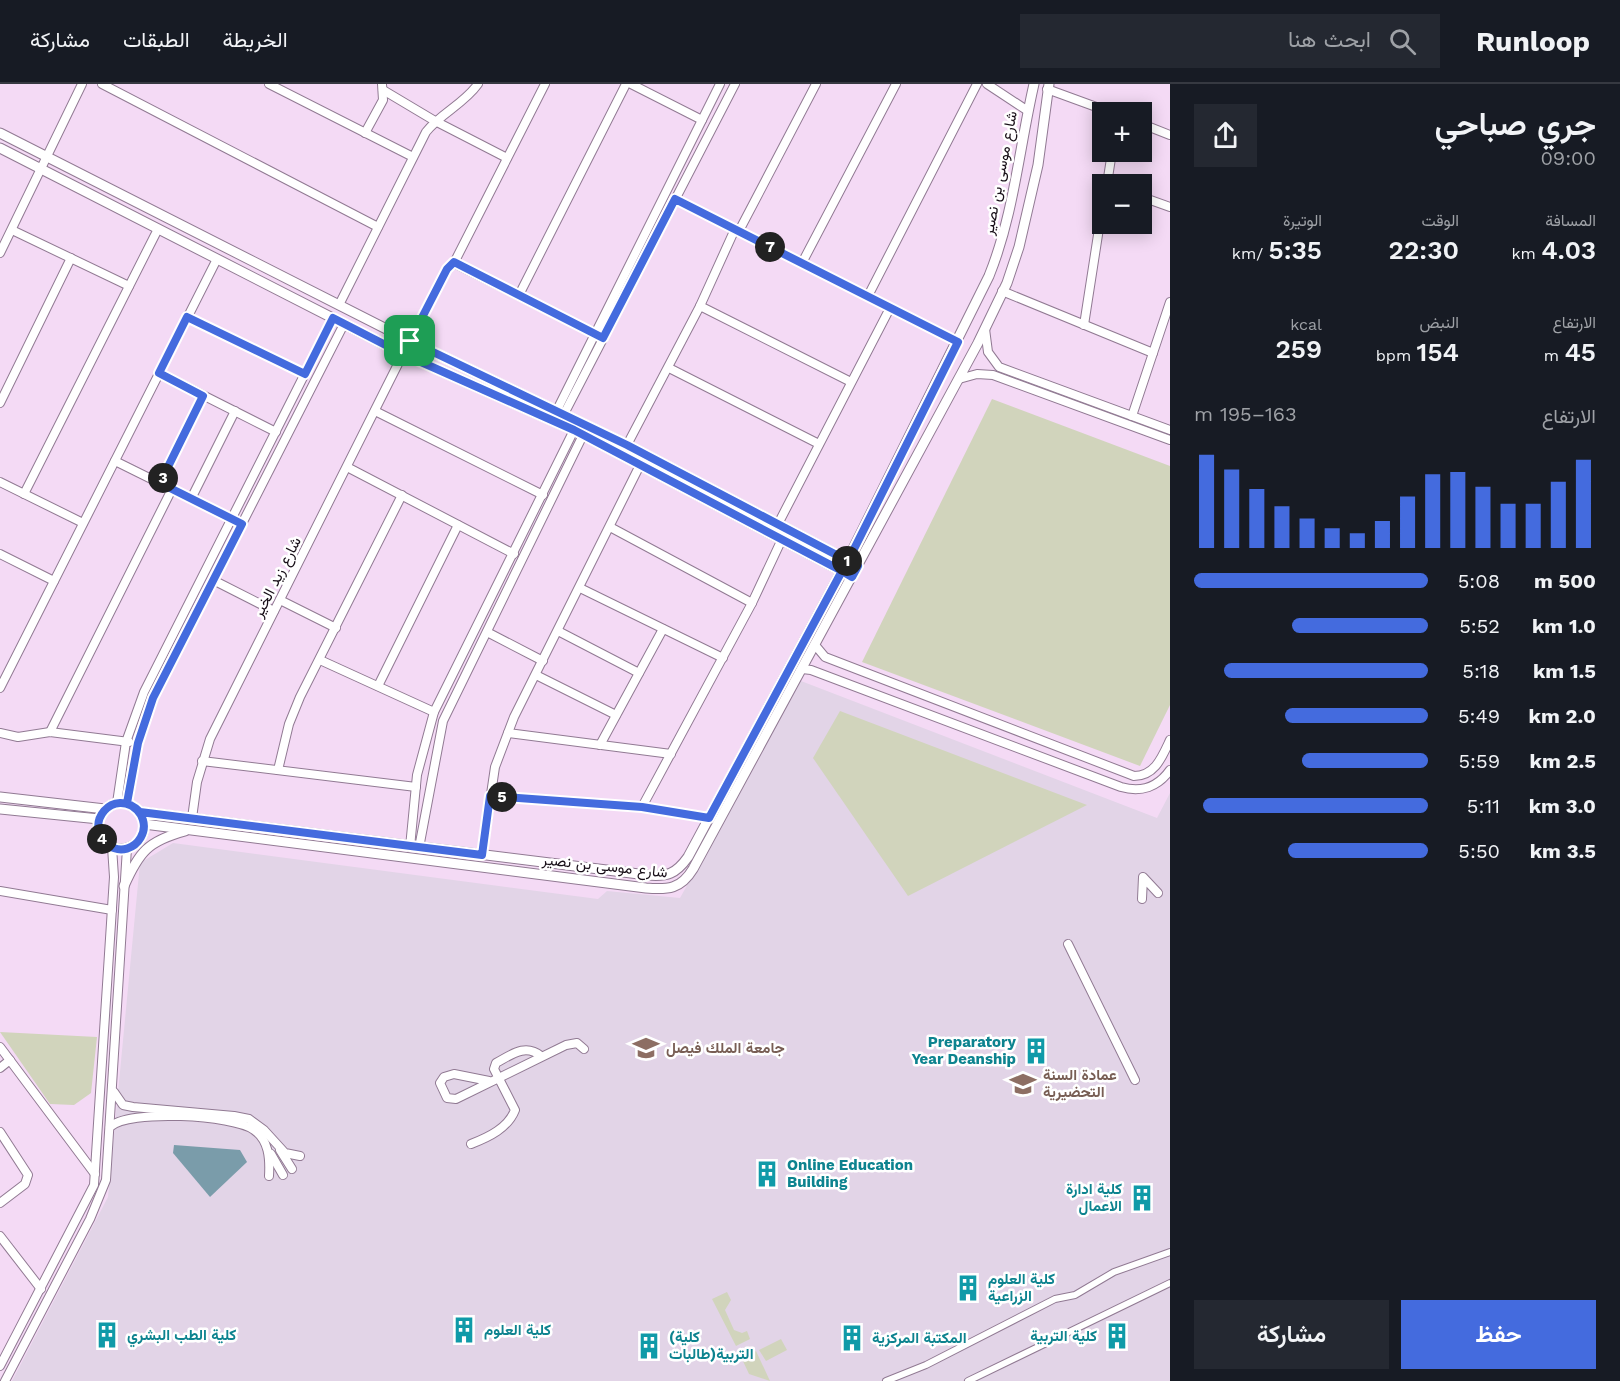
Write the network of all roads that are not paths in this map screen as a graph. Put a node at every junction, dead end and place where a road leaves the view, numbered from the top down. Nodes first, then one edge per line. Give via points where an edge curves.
1 (82, 84) edge
2 (102, 84) edge
3 (269, 84) edge
4 (478, 84) edge
5 (545, 84) edge
6 (626, 84) edge
7 (631, 84) edge
8 (720, 84) edge
9 (735, 84) edge
10 (816, 84) edge
11 (896, 84) edge
12 (977, 84) edge
13 (987, 84) edge
14 (1034, 84) edge
15 (1048, 86) edge
16 (382, 87) edge
17 (1092, 104) edge
18 (1028, 111) junction
19 (702, 120) junction
20 (435, 121) junction
21 (1152, 128) edge
22 (0, 133) edge
23 (364, 133) junction
24 (1170, 135) edge
25 (0, 148) edge
26 (48, 157) junction
27 (413, 157) junction
28 (507, 158) junction
29 (42, 170) junction
30 (675, 199) junction
31 (1152, 201) edge
32 (1170, 207) edge
33 (378, 227) junction
34 (158, 229) junction
35 (12, 230) junction
36 (737, 230) junction
37 (1098, 234) edge
38 (0, 253) edge
39 (71, 258) junction
40 (217, 259) junction
41 (454, 262) junction
42 (802, 263) junction
43 (129, 286) junction
44 (1002, 291) junction
45 (519, 295) junction
46 (868, 296) junction
47 (1170, 302) edge
48 (339, 305) junction
49 (700, 306) junction
50 (890, 308) junction
51 (187, 317) junction
52 (333, 318) junction
53 (344, 324) junction
54 (1084, 325) junction
55 (985, 329) junction
56 (594, 333) junction
57 (603, 338) junction
58 (410, 341) junction
59 (958, 342) junction
60 (1153, 353) junction
61 (403, 354) junction
62 (669, 368) junction
63 (159, 373) junction
64 (305, 374) junction
65 (959, 379) junction
66 (851, 382) junction
67 (203, 396) junction
68 (0, 403) edge
69 (235, 411) junction
70 (375, 411) junction
71 (560, 414) junction
72 (1132, 416) junction
73 (1170, 429) edge
74 (574, 430) junction
75 (276, 432) junction
76 (583, 435) junction
77 (1170, 440) edge
78 (819, 444) junction
79 (627, 445) junction
80 (115, 461) junction
81 (640, 465) junction
82 (347, 467) junction
83 (0, 482) edge
84 (160, 483) junction
85 (172, 489) junction
86 (24, 494) junction
87 (402, 495) junction
88 (543, 495) junction
89 (191, 499) junction
90 (232, 519) junction
91 (83, 523) junction
92 (242, 524) junction
93 (458, 525) junction
94 (777, 526) junction
95 (610, 527) junction
96 (782, 538) junction
97 (0, 554) edge
98 (514, 554) junction
99 (848, 561) junction
100 (858, 566) junction
101 (842, 571) junction
102 (852, 577) junction
103 (213, 580) junction
104 (54, 581) junction
105 (580, 588) junction
106 (280, 600) junction
107 (753, 603) junction
108 (274, 611) junction
109 (336, 628) junction
110 (663, 629) junction
111 (558, 631) junction
112 (487, 632) junction
113 (815, 645) junction
114 (468, 646) junction
115 (477, 651) junction
116 (723, 658) junction
117 (320, 660) junction
118 (543, 661) junction
119 (0, 664) edge
120 (10, 669) junction
121 (802, 669) junction
122 (639, 673) junction
123 (536, 675) junction
124 (378, 686) junction
125 (0, 688) edge
126 (434, 712) junction
127 (616, 715) junction
128 (50, 732) junction
129 (0, 733) edge
130 (508, 733) junction
131 (1170, 740) edge
132 (126, 742) junction
133 (138, 743) junction
134 (600, 745) junction
135 (671, 754) junction
136 (202, 761) junction
137 (278, 770) junction
138 (1170, 770) edge
139 (416, 787) junction
140 (490, 796) junction
141 (0, 797) edge
142 (122, 803) junction
143 (642, 807) junction
144 (105, 808) junction
145 (0, 809) edge
146 (140, 812) junction
147 (192, 818) junction
148 (709, 818) junction
149 (99, 819) junction
150 (144, 824) junction
151 (190, 830) junction
152 (112, 847) junction
153 (126, 848) junction
154 (415, 848) junction
155 (482, 855) junction
156 (124, 886) junction
157 (0, 891) edge
158 (1158, 893) dead end
159 (1142, 899) dead end
160 (112, 910) junction
161 (1068, 944) dead end
162 (0, 1047) edge
163 (584, 1049) dead end
164 (541, 1056) junction
165 (10, 1060) junction
166 (0, 1068) edge
167 (499, 1076) junction
168 (1135, 1080) dead end
169 (489, 1081) junction
170 (112, 1088) junction
171 (110, 1127) junction
172 (0, 1132) edge
173 (276, 1144) junction
174 (471, 1144) dead end
175 (268, 1150) junction
176 (300, 1156) dead end
177 (292, 1169) dead end
178 (95, 1174) junction
179 (283, 1175) dead end
180 (269, 1176) dead end
181 (0, 1203) edge
182 (0, 1236) edge
183 (1170, 1252) edge
184 (1170, 1283) edge
185 (41, 1289) junction
186 (0, 1364) edge
187 (5, 1381) edge
188 (886, 1381) edge
189 (968, 1381) edge

1 - 26 street
2 - 33 street
3 - 23 street
4 - 20 street via 454,109
5 - 28 street
6 - 45 street
7 - 19 street
8 - 19 street
9 - 30 street
10 - 36 street
11 - 42 street
12 - 46 street
13 - 18 street
14 - 18 street, شارع موسى بن نصير
15 - 17 street
15 - 44 street, شارع موسى بن نصير via 1028,210
16 - 20 street
16 - 23 street via 383,100
18 - 59 street, شارع موسى بن نصير via 1003,242
19 - 56 street
20 - 27 street
20 - 28 street
21 - 24 street
22 - 26 street
23 - 27 street
25 - 29 street
26 - 29 street
26 - 48 street
27 - 33 street
28 - 41 street
29 - 34 street
29 - 35 street
30 - 36 street
30 - 57 street
31 - 32 street
33 - 48 street
34 - 40 street
34 - 43 street
35 - 38 street
35 - 39 street
36 - 42 street
36 - 49 street
37 - 54 street
39 - 43 street
39 - 68 street
40 - 51 street
40 - 52 street
41 - 45 street
41 - 58 street
42 - 46 street
43 - 86 street
44 - 54 street
44 - 55 street, شارع موسى بن نصير
45 - 56 street
46 - 50 street
47 - 60 street
48 - 58 street
49 - 62 street
49 - 66 street
50 - 59 street
50 - 66 street
51 - 63 street
51 - 64 street
52 - 53 street
52 - 64 street
53 - 61 street
53 - 92 street
54 - 60 street
55 - 65 street, شارع موسى بن نصير
55 - 72 street via 988,352 999,367
56 - 57 street
56 - 71 street
57 - 71 street
58 - 71 street
59 - 99 street, شارع موسى بن نصير
60 - 72 street
61 - 70 street, شارع زيد الخير
61 - 74 street
62 - 78 street
62 - 79 street
63 - 67 street
63 - 80 street
64 - 75 street
65 - 77 street via 993,375
65 - 100 street, شارع موسى بن نصير
66 - 78 street
67 - 69 street
67 - 84 street
69 - 75 street
69 - 89 street
70 - 82 street, شارع زيد الخير
70 - 88 street
71 - 79 street
72 - 73 street
74 - 76 street
74 - 88 street
75 - 90 street
76 - 81 street
76 - 112 street
78 - 94 street
79 - 94 street
80 - 84 street
80 - 91 street
81 - 95 street
81 - 96 street
82 - 87 street
82 - 106 street, شارع زيد الخير
83 - 86 street
84 - 85 street
85 - 89 street
85 - 128 street
86 - 91 street
87 - 93 street
87 - 109 street
88 - 98 street
89 - 90 street
90 - 92 street
90 - 132 street via 144,692
91 - 104 street
92 - 103 street
93 - 98 street
93 - 124 street
94 - 99 street
95 - 105 street
95 - 107 street
96 - 101 street
96 - 107 street
97 - 104 street
98 - 114 street
99 - 100 street
99 - 101 street, شارع موسى بن نصير
100 - 102 street, شارع موسى بن نصير
101 - 102 street
101 - 148 street, شارع موسى بن نصير
102 - 113 street, شارع موسى بن نصير
103 - 108 street
103 - 133 street via 153,698
104 - 120 street
105 - 110 street
105 - 111 street
106 - 108 street, شارع زيد الخير
106 - 109 street
107 - 116 street
108 - 136 street, شارع زيد الخير
109 - 117 street
110 - 116 street
110 - 122 street
111 - 118 street
111 - 122 street
112 - 115 street
112 - 118 street
113 - 121 street, شارع موسى بن نصير
113 - 131 street via 825,657 1134,776 1154,768
114 - 115 street
114 - 126 street
115 - 154 street via 443,721
116 - 135 street
117 - 124 street
117 - 137 street via 289,724
118 - 123 street
119 - 120 street
120 - 125 street
121 - 138 street via 1131,790 1149,788
121 - 151 street, شارع موسى بن نصير via 693,869 687,879 672,889
122 - 127 street
123 - 127 street
123 - 130 street
124 - 126 street
126 - 139 street
127 - 134 street
128 - 129 street via 18,737
128 - 132 street
130 - 134 street
130 - 140 street via 495,767
132 - 133 street
132 - 142 street
133 - 142 street
134 - 135 street
135 - 143 street
136 - 137 street
136 - 147 street, شارع زيد الخير
137 - 139 street
139 - 154 street
140 - 143 street
140 - 155 street
141 - 144 street
142 - 144 street
142 - 146 street
143 - 148 street
144 - 149 street
145 - 149 street
146 - 147 street, شارع موسى بن نصير
146 - 150 street
147 - 154 street, شارع موسى بن نصير
148 - 155 street, شارع موسى بن نصير via 681,867 670,875
149 - 152 street via 101,837
150 - 151 street, شارع موسى بن نصير
150 - 153 street via 139,841
151 - 156 street via 161,838 143,851
152 - 153 street
152 - 160 street
153 - 156 street
154 - 155 street, شارع موسى بن نصير
156 - 170 street
157 - 160 street
158 - 159 street via 1143,877
160 - 178 street
161 - 168 street
162 - 165 street
163 - 164 street via 573,1043
164 - 167 street
164 - 167 street via 535,1050 523,1049 496,1063 494,1069
165 - 166 street
165 - 178 street
167 - 169 street
167 - 174 street via 515,1110 496,1132
169 - 169 street via 456,1099 447,1098 440,1083 454,1074
170 - 171 street
170 - 173 street via 123,1105 249,1119
171 - 175 street via 115,1122 141,1116 240,1123 255,1130
171 - 187 street via 101,1198
172 - 181 street via 28,1174 25,1184
173 - 176 street via 285,1153
173 - 177 street
175 - 179 street
175 - 180 street
178 - 185 street via 87,1203
182 - 185 street
183 - 188 street via 1114,1272 1075,1295 1054,1299 926,1365
184 - 189 street
185 - 186 street

